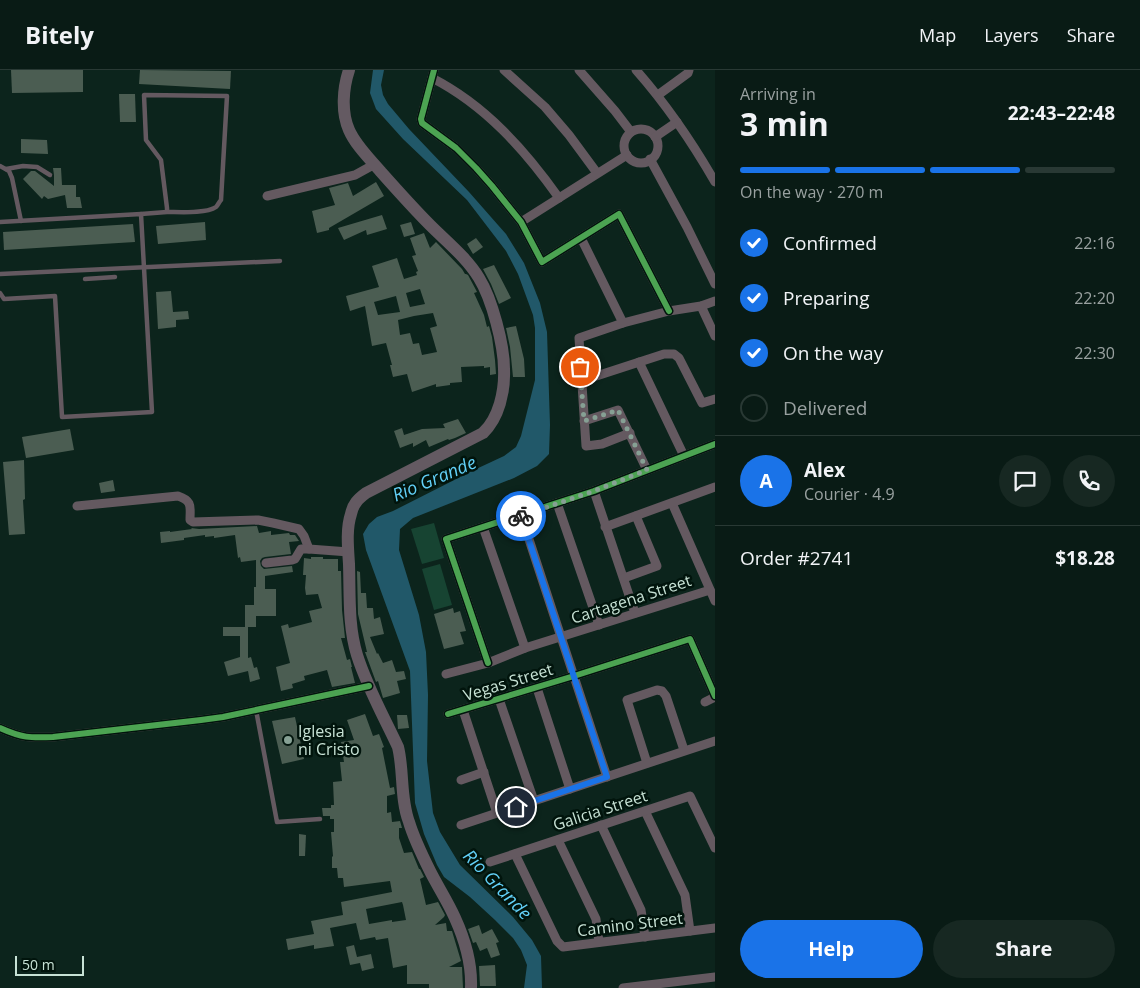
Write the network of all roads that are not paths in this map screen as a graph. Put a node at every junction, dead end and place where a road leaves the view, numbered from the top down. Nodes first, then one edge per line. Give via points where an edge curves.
1 (349, 70) edge
2 (504, 70) edge
3 (579, 70) edge
4 (636, 70) edge
5 (689, 70) edge
6 (433, 74) edge
7 (658, 95) junction
8 (677, 122) junction
9 (631, 132) junction
10 (655, 137) junction
11 (627, 155) junction
12 (650, 160) junction
13 (374, 164) junction
14 (0, 166) edge
15 (6, 169) junction
16 (597, 173) junction
17 (50, 175) dead end
18 (715, 182) edge
19 (267, 196) dead end
20 (558, 198) junction
21 (167, 212) junction
22 (141, 214) junction
23 (21, 221) junction
24 (0, 222) edge
25 (521, 222) junction
26 (581, 238) junction
27 (280, 261) dead end
28 (144, 268) junction
29 (0, 274) edge
30 (114, 278) dead end
31 (86, 279) dead end
32 (715, 284) edge
33 (0, 293) edge
34 (715, 301) edge
35 (701, 306) junction
36 (669, 311) junction
37 (623, 323) junction
38 (715, 336) edge
39 (640, 362) junction
40 (581, 381) junction
41 (715, 399) edge
42 (584, 421) junction
43 (630, 433) junction
44 (715, 444) edge
45 (684, 456) junction
46 (647, 470) junction
47 (715, 487) edge
48 (594, 491) junction
49 (672, 502) junction
50 (557, 504) junction
51 (77, 506) dead end
52 (521, 515) junction
53 (636, 516) junction
54 (483, 527) junction
55 (605, 527) junction
56 (309, 548) junction
57 (349, 552) junction
58 (266, 563) dead end
59 (624, 578) junction
60 (710, 590) junction
61 (715, 601) edge
62 (635, 613) junction
63 (599, 625) junction
64 (561, 637) junction
65 (525, 648) junction
66 (488, 663) junction
67 (446, 674) dead end
68 (574, 676) junction
69 (369, 686) junction
70 (537, 688) junction
71 (715, 697) edge
72 (499, 699) junction
73 (705, 702) dead end
74 (256, 710) junction
75 (464, 710) junction
76 (448, 714) dead end
77 (0, 728) edge
78 (715, 741) edge
79 (684, 750) junction
80 (647, 763) junction
81 (484, 772) junction
82 (607, 777) junction
83 (461, 780) dead end
84 (570, 789) junction
85 (534, 801) junction
86 (645, 811) junction
87 (497, 813) junction
88 (320, 819) dead end
89 (461, 825) dead end
90 (602, 825) junction
91 (558, 840) junction
92 (715, 848) edge
93 (515, 854) junction
94 (490, 862) dead end
95 (715, 928) edge
96 (690, 931) junction
97 (644, 937) junction
98 (599, 942) junction
99 (715, 977) edge
100 (687, 984) edge
101 (644, 987) edge
102 (471, 988) edge
103 (623, 988) edge

1 - 13 main road via 344,91 348,129
2 - 16 street via 545,107
3 - 9 street
4 - 7 street
5 - 7 street
6 - 20 street via 505,133
6 - 25 street via 422,123 456,148
7 - 8 street
8 - 10 street
8 - 18 street
9 - 10 street via 646,130
9 - 11 street via 624,141
10 - 12 street via 658,148
11 - 12 street via 636,162
11 - 16 street
12 - 32 street
13 - 19 street via 355,175
13 - 57 main road via 480,280 497,327 505,376 493,422 483,432 359,498 350,514
14 - 15 lane
15 - 17 lane via 37,166
15 - 23 lane via 12,178
16 - 20 street
20 - 25 street
21 - 21 lane via 161,160 146,140 144,95 227,96 221,200 216,207 207,210
21 - 22 lane
22 - 23 lane
22 - 28 lane
23 - 24 lane
25 - 26 street via 542,262
26 - 36 street via 619,214
26 - 37 street
27 - 28 lane
28 - 29 lane
28 - 33 lane via 152,412 62,417 55,296 4,299
30 - 31 lane
34 - 35 street
35 - 36 street
35 - 38 street
36 - 37 street
37 - 40 street via 579,338
39 - 40 street
39 - 41 street via 674,354 702,404
39 - 45 street
40 - 42 street
42 - 43 street via 618,410
42 - 43 street via 586,446 602,444
43 - 46 street
44 - 45 street
45 - 46 street
46 - 48 street
47 - 49 street
48 - 50 street
48 - 55 street
49 - 53 street
49 - 60 street
50 - 52 street
50 - 63 street
51 - 56 street via 178,496 186,498 190,504 190,520 193,522 273,522 299,529
52 - 54 street
52 - 64 street
53 - 55 street
53 - 59 street via 657,566
54 - 65 street
54 - 66 street via 446,539
55 - 59 street
56 - 57 street
56 - 58 street via 301,548 295,559
57 - 69 main road via 352,631 357,656
59 - 62 street
60 - 61 street
60 - 62 street, Cartagena Street
62 - 63 street, Cartagena Street
63 - 64 street, Cartagena Street
64 - 65 street, Cartagena Street
64 - 68 street
65 - 66 street, Cartagena Street
66 - 67 street, Cartagena Street
68 - 70 street, Vegas Street
68 - 71 street, Vegas Street via 690,639
68 - 82 street
69 - 74 street
69 - 102 main road via 398,747 411,829 464,942 472,974
70 - 72 street, Vegas Street
70 - 84 street
71 - 73 street
72 - 75 street, Vegas Street
72 - 85 street
74 - 77 street via 201,720 53,737 18,736
74 - 88 lane via 277,822
75 - 76 street, Vegas Street
75 - 81 street
78 - 79 street
79 - 80 street
79 - 80 street via 662,691 627,700
80 - 82 street
81 - 83 street
81 - 87 street
82 - 84 street
84 - 85 street
85 - 87 street
86 - 90 street, Galicia Street
86 - 92 street, Galicia Street via 690,796
86 - 96 street via 685,895
87 - 89 street
90 - 91 street, Galicia Street
90 - 97 street via 641,910
91 - 93 street, Galicia Street
91 - 98 street via 596,919
93 - 94 street, Galicia Street
93 - 98 street, Camino Street via 563,947
95 - 96 street, Camino Street
96 - 97 street, Camino Street
97 - 98 street, Camino Street
99 - 100 street
100 - 101 street
101 - 103 street

